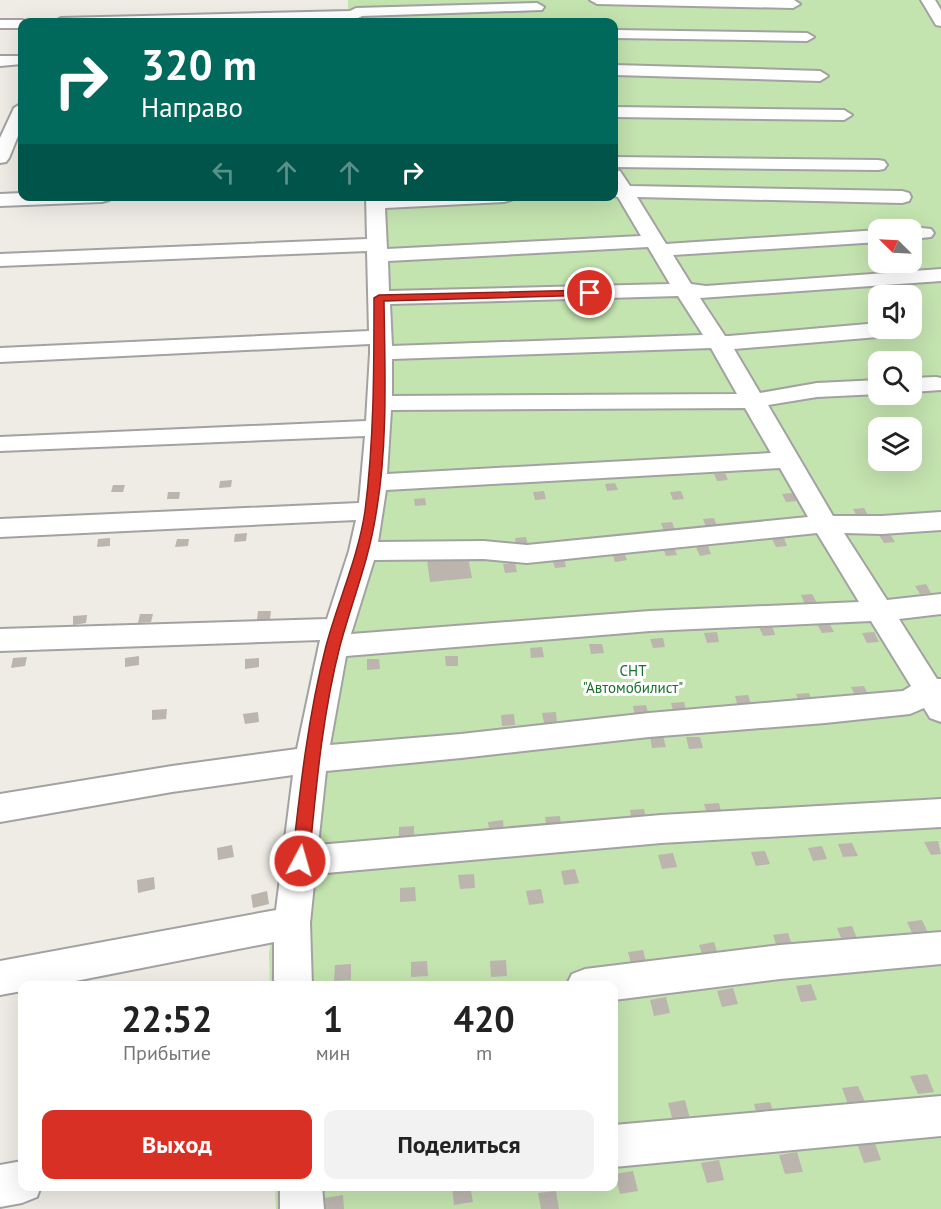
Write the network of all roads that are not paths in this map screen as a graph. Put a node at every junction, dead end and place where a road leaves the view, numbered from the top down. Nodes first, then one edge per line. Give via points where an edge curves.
1 (597, 0) edge
2 (928, 0) edge
3 (535, 4) edge
4 (793, 4) dead end
5 (72, 8) dead end
6 (356, 13) edge
7 (66, 18) edge
8 (236, 18) edge
9 (542, 18) edge
10 (941, 22) edge
11 (0, 24) edge
12 (18, 24) edge
13 (618, 34) edge
14 (807, 37) dead end
15 (18, 60) edge
16 (0, 61) edge
17 (618, 70) edge
18 (820, 76) dead end
19 (18, 106) edge
20 (618, 112) edge
21 (844, 115) dead end
22 (18, 149) edge
23 (1, 151) edge
24 (618, 162) edge
25 (878, 165) dead end
26 (618, 185) edge
27 (618, 187) edge
28 (902, 197) dead end
29 (18, 199) edge
30 (0, 200) edge
31 (376, 201) edge
32 (868, 236) edge
33 (657, 246) junction
34 (377, 250) junction
35 (0, 260) edge
36 (941, 275) edge
37 (684, 290) junction
38 (379, 298) junction
39 (868, 331) edge
40 (718, 341) junction
41 (380, 345) junction
42 (0, 355) edge
43 (936, 384) dead end
44 (922, 385) edge
45 (868, 388) edge
46 (752, 401) junction
47 (380, 404) junction
48 (377, 428) junction
49 (0, 444) edge
50 (787, 460) junction
51 (372, 497) junction
52 (941, 521) edge
53 (825, 524) junction
54 (0, 528) edge
55 (363, 551) junction
56 (941, 604) edge
57 (879, 610) junction
58 (335, 637) junction
59 (0, 640) edge
60 (937, 696) edge
61 (311, 761) junction
62 (0, 808) edge
63 (941, 813) edge
64 (300, 861) junction
65 (292, 923) junction
66 (941, 948) edge
67 (0, 978) edge
68 (293, 981) edge
69 (618, 982) edge
70 (941, 1116) edge
71 (618, 1146) edge
72 (18, 1183) edge
73 (0, 1186) edge
74 (301, 1191) edge
75 (302, 1209) edge

1 - 4 street
2 - 10 street
3 - 6 street
3 - 9 street
5 - 7 street
6 - 8 street
11 - 12 street
13 - 14 street
15 - 16 street
17 - 18 street
19 - 23 street
20 - 21 street
22 - 23 street
24 - 25 street
26 - 28 street
27 - 33 street
29 - 30 street
31 - 34 street
32 - 33 street
33 - 34 street
33 - 37 street
34 - 35 street
34 - 38 street
36 - 37 street via 705,292
37 - 38 street
37 - 40 street
38 - 41 street
39 - 40 street
40 - 41 street
40 - 46 street
41 - 42 street
41 - 47 street
43 - 44 street
45 - 46 street via 817,390
46 - 47 street
46 - 50 street
47 - 48 street
48 - 49 street
48 - 51 street
50 - 51 street
50 - 53 street
51 - 54 street
51 - 55 street
52 - 53 street
53 - 55 street via 526,554 484,550
53 - 57 street
55 - 58 street
56 - 57 street
57 - 58 street
57 - 60 street
58 - 59 street
58 - 61 street
60 - 61 street via 825,711 649,725
61 - 62 street
61 - 64 street
63 - 64 street via 661,829
64 - 65 street
65 - 67 street
65 - 68 street
66 - 69 street
70 - 71 street
72 - 73 street
74 - 75 street

